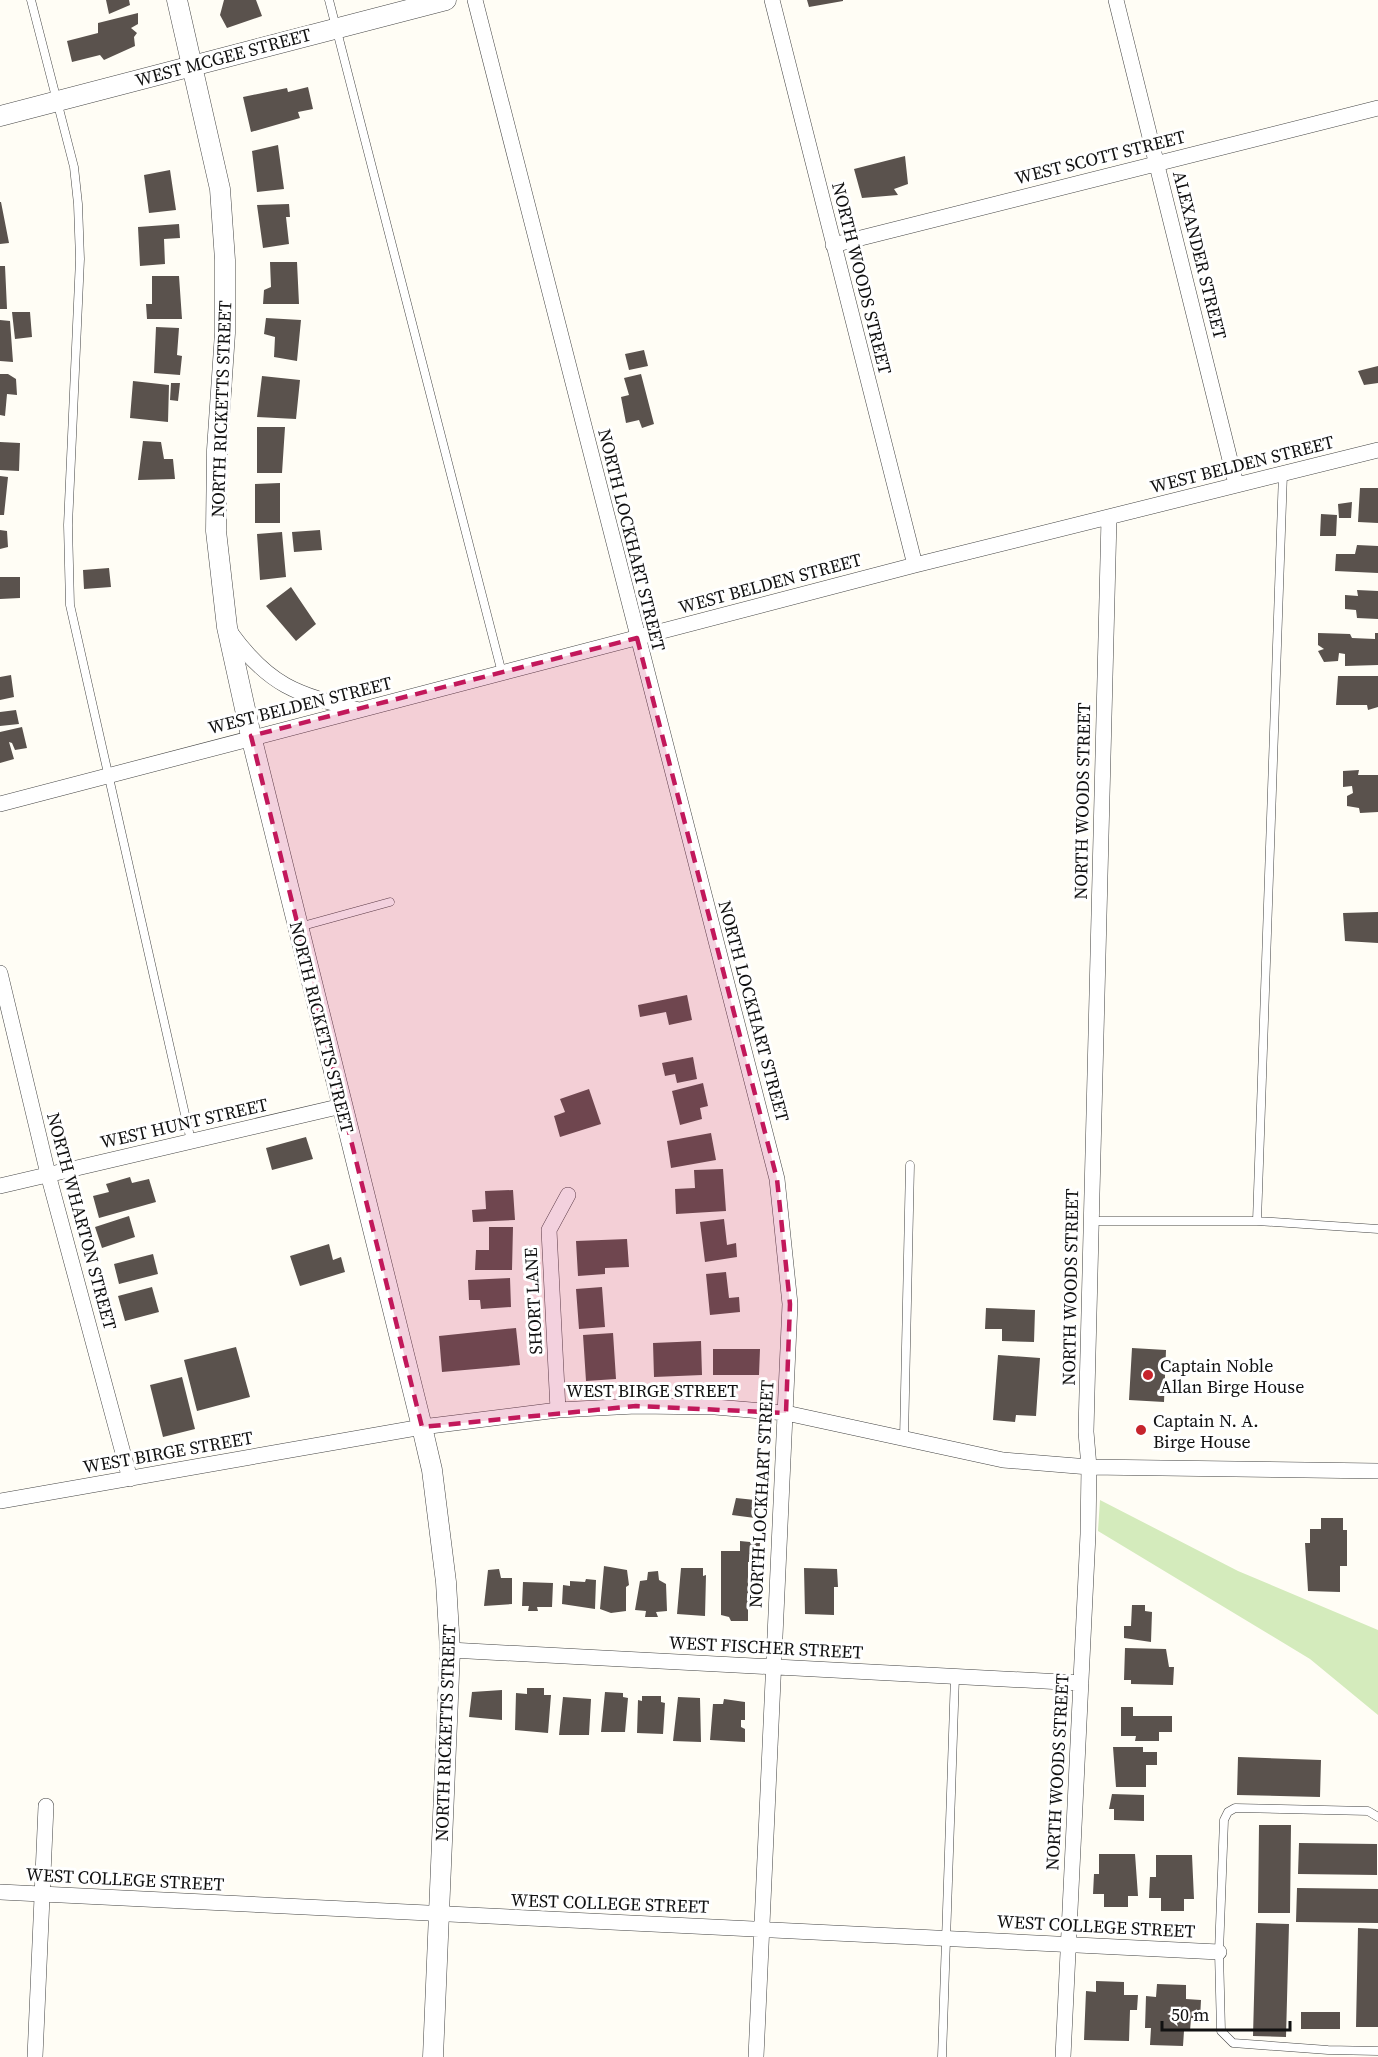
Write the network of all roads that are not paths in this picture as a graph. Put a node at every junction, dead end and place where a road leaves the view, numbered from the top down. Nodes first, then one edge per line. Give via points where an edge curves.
1 (31, 0) edge
2 (177, 0) edge
3 (329, 0) edge
4 (446, 0) edge
5 (476, 0) edge
6 (772, 0) edge
7 (1116, 0) edge
8 (337, 28) junction
9 (193, 65) junction
10 (57, 101) junction
11 (1378, 108) edge
12 (0, 116) edge
13 (1157, 162) junction
14 (833, 245) junction
15 (1378, 450) edge
16 (1283, 473) junction
17 (1236, 484) junction
18 (1108, 518) junction
19 (915, 565) junction
20 (227, 627) junction
21 (637, 638) junction
22 (502, 673) junction
23 (362, 710) junction
24 (251, 736) junction
25 (107, 775) junction
26 (0, 804) edge
27 (390, 902) dead end
28 (298, 928) junction
29 (0, 973) edge
30 (342, 1106) junction
31 (191, 1141) junction
32 (910, 1165) dead end
33 (48, 1174) junction
34 (0, 1185) edge
35 (568, 1194) dead end
36 (1091, 1221) junction
37 (1257, 1221) junction
38 (1378, 1228) edge
39 (558, 1410) junction
40 (786, 1413) junction
41 (422, 1427) junction
42 (904, 1438) junction
43 (1089, 1467) junction
44 (1378, 1471) edge
45 (130, 1479) junction
46 (0, 1502) edge
47 (450, 1650) junction
48 (772, 1666) junction
49 (955, 1676) junction
50 (1081, 1683) junction
51 (46, 1806) dead end
52 (1378, 1817) edge
53 (0, 1892) edge
54 (42, 1894) junction
55 (438, 1915) junction
56 (762, 1929) junction
57 (947, 1939) junction
58 (1069, 1945) junction
59 (1219, 1952) junction
60 (1378, 2051) edge
61 (35, 2057) edge
62 (433, 2057) edge
63 (756, 2057) edge
64 (942, 2057) edge
65 (1063, 2057) edge

1 - 10 lane
2 - 9 street, NORTH RICKETTS STREET
3 - 8 lane
4 - 8 street, WEST MCGEE STREET
5 - 21 street, NORTH LOCKHART STREET
6 - 14 street, NORTH WOODS STREET
7 - 13 street, ALEXANDER STREET
8 - 9 street, WEST MCGEE STREET
8 - 22 lane
9 - 10 street, WEST MCGEE STREET
9 - 20 street, NORTH RICKETTS STREET via 220,189 225,260 216,531
10 - 12 street, WEST MCGEE STREET
10 - 25 lane via 74,167 80,259 68,525 70,605
11 - 13 street, WEST SCOTT STREET
13 - 14 street, WEST SCOTT STREET
13 - 17 street, ALEXANDER STREET
14 - 19 street, NORTH WOODS STREET
15 - 16 street, WEST BELDEN STREET
16 - 17 street, WEST BELDEN STREET
16 - 37 lane
17 - 18 street, WEST BELDEN STREET
18 - 19 street, WEST BELDEN STREET
18 - 36 street, NORTH WOODS STREET
19 - 21 street, WEST BELDEN STREET
20 - 23 street via 252,661 279,682 308,697
20 - 24 street, NORTH RICKETTS STREET
21 - 22 street, WEST BELDEN STREET
21 - 40 street, NORTH LOCKHART STREET via 777,1179 790,1304
22 - 23 street, WEST BELDEN STREET
23 - 24 street, WEST BELDEN STREET
24 - 25 street, WEST BELDEN STREET
24 - 28 street, NORTH RICKETTS STREET
25 - 26 street, WEST BELDEN STREET
25 - 31 lane
27 - 28 lane
28 - 30 street, NORTH RICKETTS STREET
29 - 33 street, NORTH WHARTON STREET
30 - 31 street, WEST HUNT STREET
30 - 41 street, NORTH RICKETTS STREET
31 - 33 street, WEST HUNT STREET
32 - 42 lane
33 - 34 street, WEST HUNT STREET
33 - 45 street, NORTH WHARTON STREET
35 - 39 street, SHORT LANE via 549,1230
36 - 37 lane
36 - 43 street, NORTH WOODS STREET via 1086,1432
37 - 38 lane
39 - 40 street, WEST BIRGE STREET via 715,1407
39 - 41 street, WEST BIRGE STREET
40 - 42 street, WEST BIRGE STREET
40 - 48 street, NORTH LOCKHART STREET
41 - 45 street, WEST BIRGE STREET
41 - 47 street, NORTH RICKETTS STREET via 432,1470
42 - 43 street, WEST BIRGE STREET via 1003,1460
43 - 44 street, WEST BIRGE STREET
43 - 50 street, NORTH WOODS STREET
45 - 46 street, WEST BIRGE STREET
47 - 48 street, WEST FISCHER STREET
47 - 55 street, NORTH RICKETTS STREET
48 - 49 street, WEST FISCHER STREET
48 - 56 street, NORTH LOCKHART STREET
49 - 50 street, WEST FISCHER STREET
49 - 57 lane
50 - 58 street, NORTH WOODS STREET
51 - 54 street
52 - 59 lane via 1368,1811 1235,1808 1228,1812 1224,1820
53 - 54 street, WEST COLLEGE STREET
54 - 55 street, WEST COLLEGE STREET
54 - 61 street
55 - 56 street, WEST COLLEGE STREET
55 - 62 street, NORTH RICKETTS STREET
56 - 57 street, WEST COLLEGE STREET
56 - 63 street, NORTH LOCKHART STREET
57 - 58 street, WEST COLLEGE STREET
57 - 64 lane
58 - 59 street, WEST COLLEGE STREET
58 - 65 street, NORTH WOODS STREET
59 - 60 lane via 1221,2031 1233,2043

